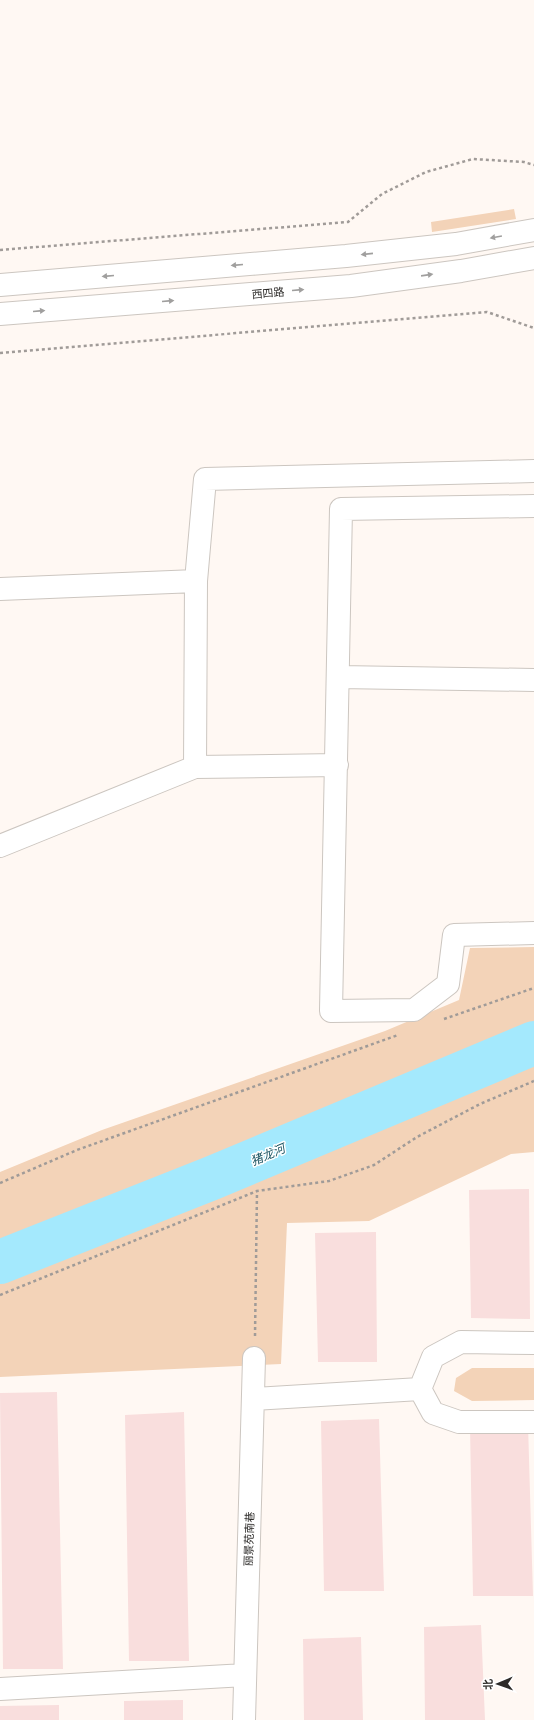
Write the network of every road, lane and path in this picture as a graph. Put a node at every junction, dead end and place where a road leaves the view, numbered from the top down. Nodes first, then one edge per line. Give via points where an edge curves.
1 (534, 165) edge
2 (534, 230) edge
3 (0, 250) edge
4 (534, 258) edge
5 (0, 285) edge
6 (0, 314) edge
7 (534, 328) edge
8 (0, 353) edge
9 (534, 471) edge
10 (534, 506) edge
11 (196, 581) junction
12 (0, 589) edge
13 (338, 677) junction
14 (534, 680) edge
15 (337, 765) junction
16 (195, 767) junction
17 (0, 846) edge
18 (534, 933) edge
19 (534, 988) edge
20 (441, 1020) dead end
21 (404, 1033) dead end
22 (534, 1081) edge
23 (0, 1183) edge
24 (257, 1191) junction
25 (0, 1295) edge
26 (534, 1343) edge
27 (254, 1358) joint
28 (420, 1389) junction
29 (253, 1399) junction
30 (534, 1422) edge
31 (245, 1675) junction
32 (0, 1689) edge
33 (244, 1720) edge

1 - 3 path via 474,159 426,172 382,194 348,222
2 -> 5 street via 456,244 346,256
6 -> 4 street, 西四路 via 351,286
7 - 8 path via 487,312
9 - 11 street via 205,479
10 - 13 street via 341,509
11 - 12 street
11 - 16 street
13 - 14 street
13 - 15 street
15 - 16 street
15 - 18 street via 331,1011 414,1010 448,984 454,935
16 - 17 street
19 - 20 path
21 - 23 path via 77,1150
22 - 24 path via 480,1104 417,1137 374,1165 329,1181
24 - 25 path
24 - 27 path
26 - 28 street via 461,1342 433,1357
27 - 29 street, 丽景苑南巷
28 - 29 street
28 - 30 street via 433,1413 459,1422
29 - 31 street, 丽景苑南巷
31 - 32 street
31 - 33 street, 丽景苑南巷

